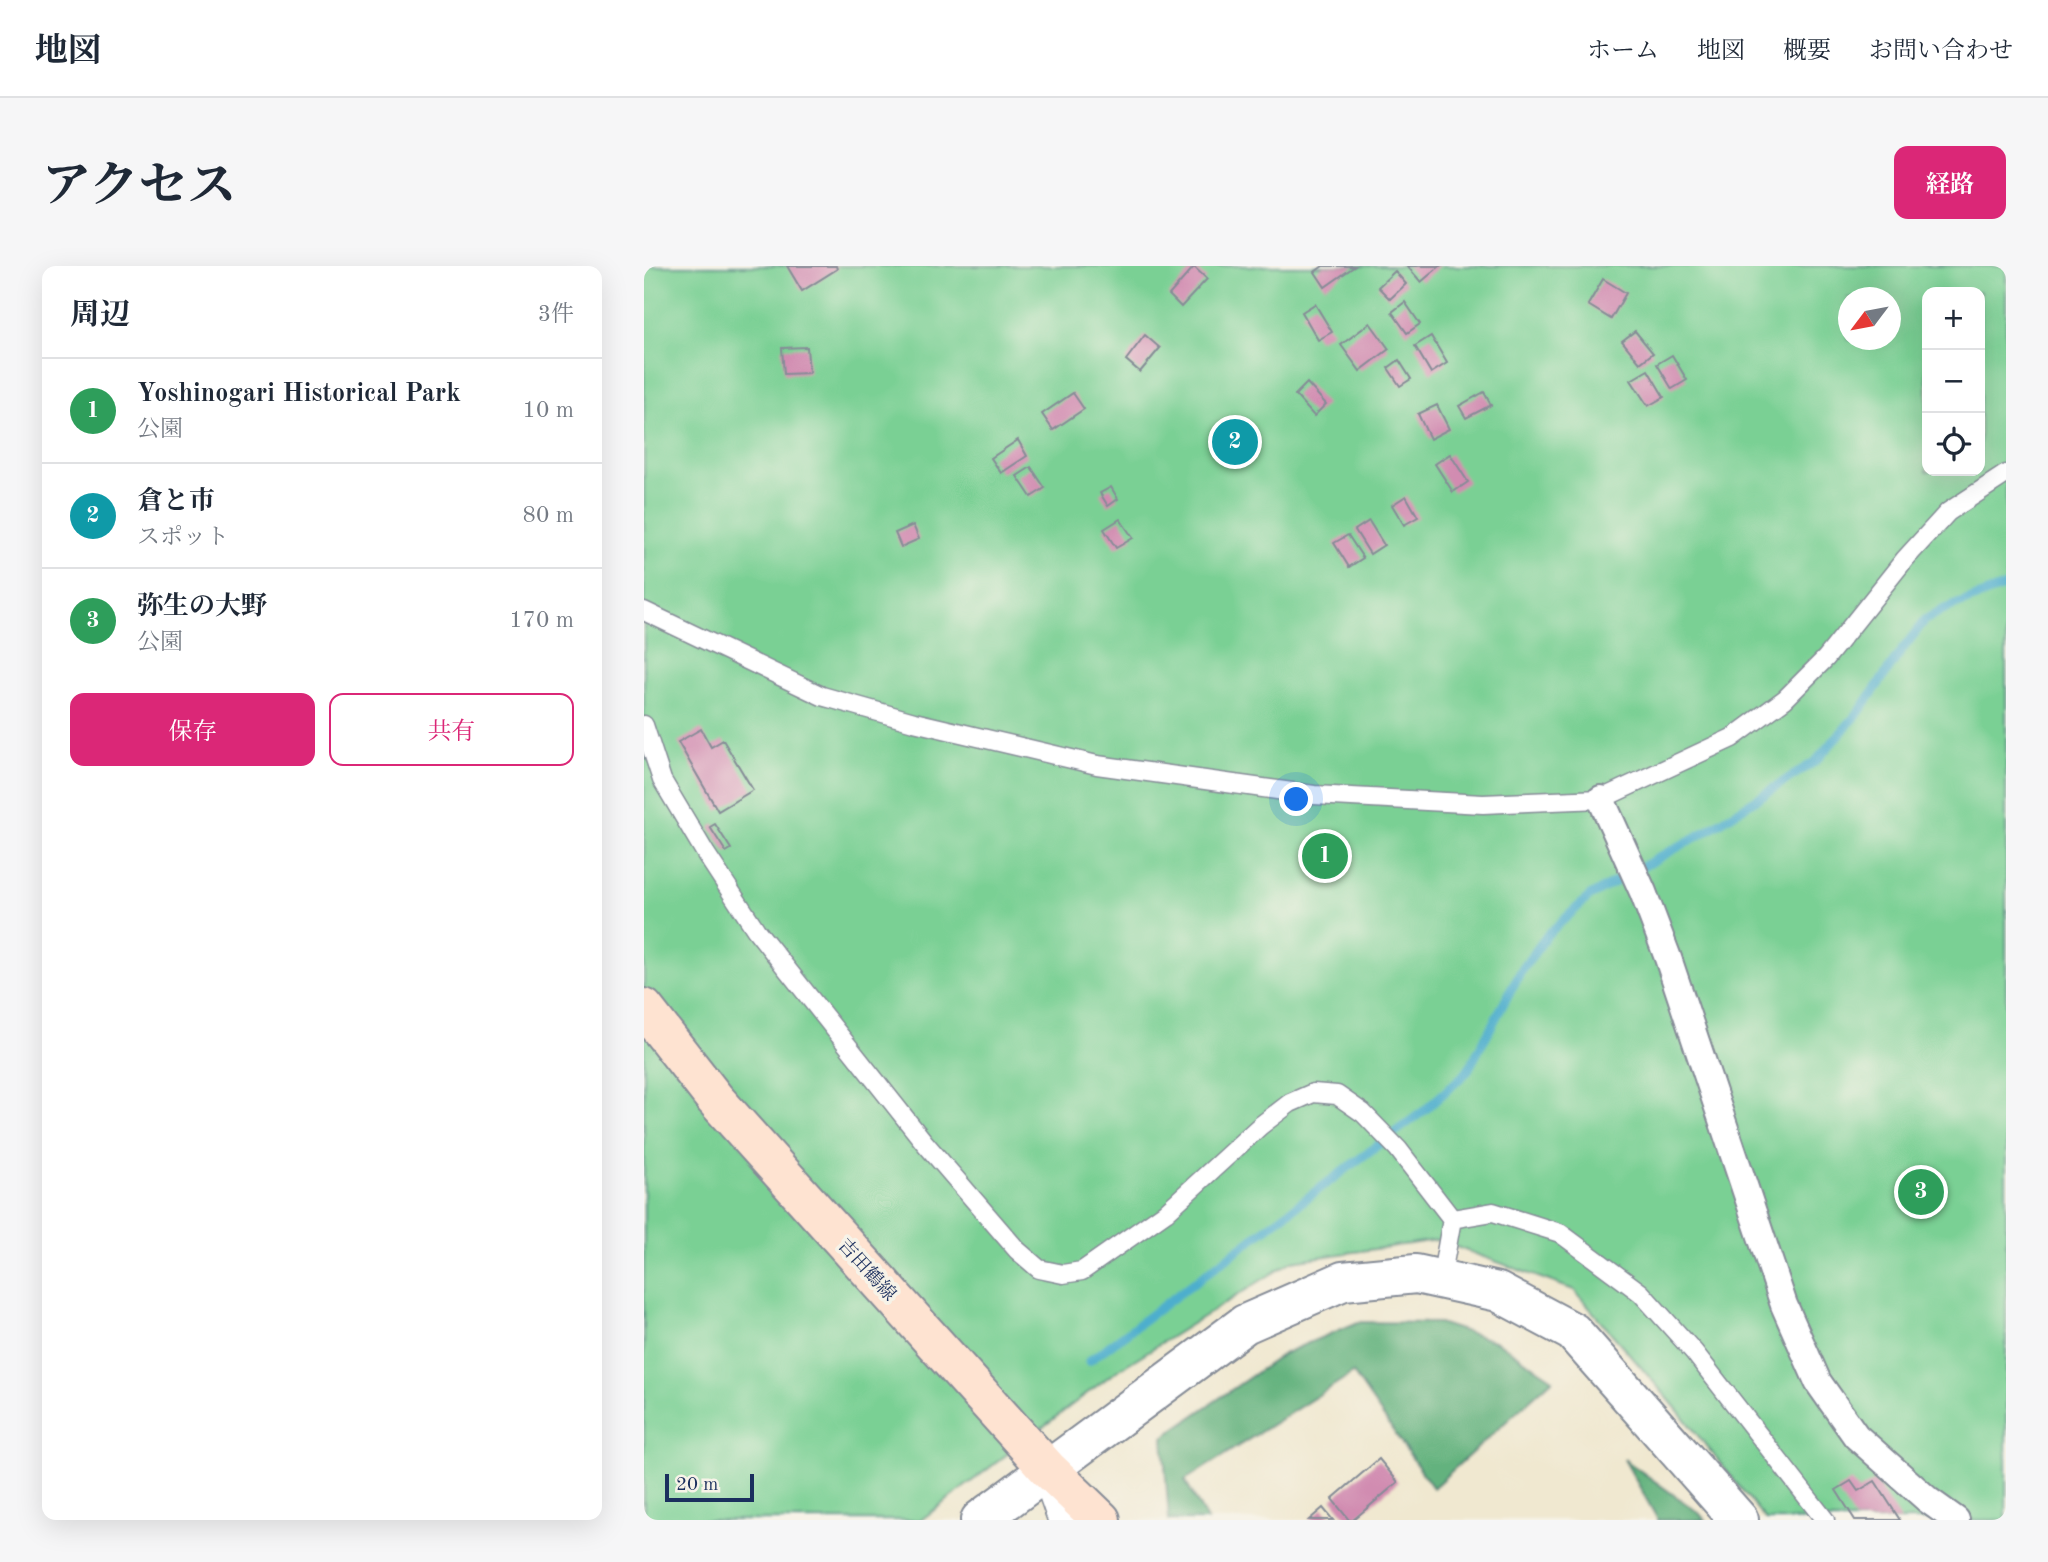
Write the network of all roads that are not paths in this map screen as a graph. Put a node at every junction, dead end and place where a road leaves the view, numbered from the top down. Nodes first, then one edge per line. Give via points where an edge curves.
1 (2006, 474) edge
2 (644, 611) edge
3 (644, 725) edge
4 (1601, 799) junction
5 (644, 1008) edge
6 (1452, 1219) junction
7 (1441, 1280) junction
8 (1048, 1469) junction
9 (980, 1520) edge
10 (1066, 1520) edge
11 (1101, 1520) edge
12 (1739, 1520) edge
13 (1825, 1520) edge
14 (1956, 1520) edge

1 - 4 lane via 1948,512 1826,658 1785,699 1732,738
2 - 4 lane via 822,696 1097,765 1314,795 1483,804
3 - 6 lane via 662,780 756,930 924,1142 1017,1251 1039,1269 1063,1274 1082,1271 1166,1212 1260,1126 1313,1093 1338,1095 1363,1113 1398,1149
4 - 14 street via 1668,958 1784,1305 1818,1381 1856,1436
5 - 8 main road, 吉田鶴線 via 715,1098
6 - 7 lane
6 - 13 lane via 1493,1212 1560,1233 1641,1293 1694,1352
7 - 8 street via 1416,1274 1343,1281 1245,1324
7 - 12 street via 1498,1292 1573,1332
8 - 9 street
8 - 10 street
8 - 11 main road, 吉田鶴線

